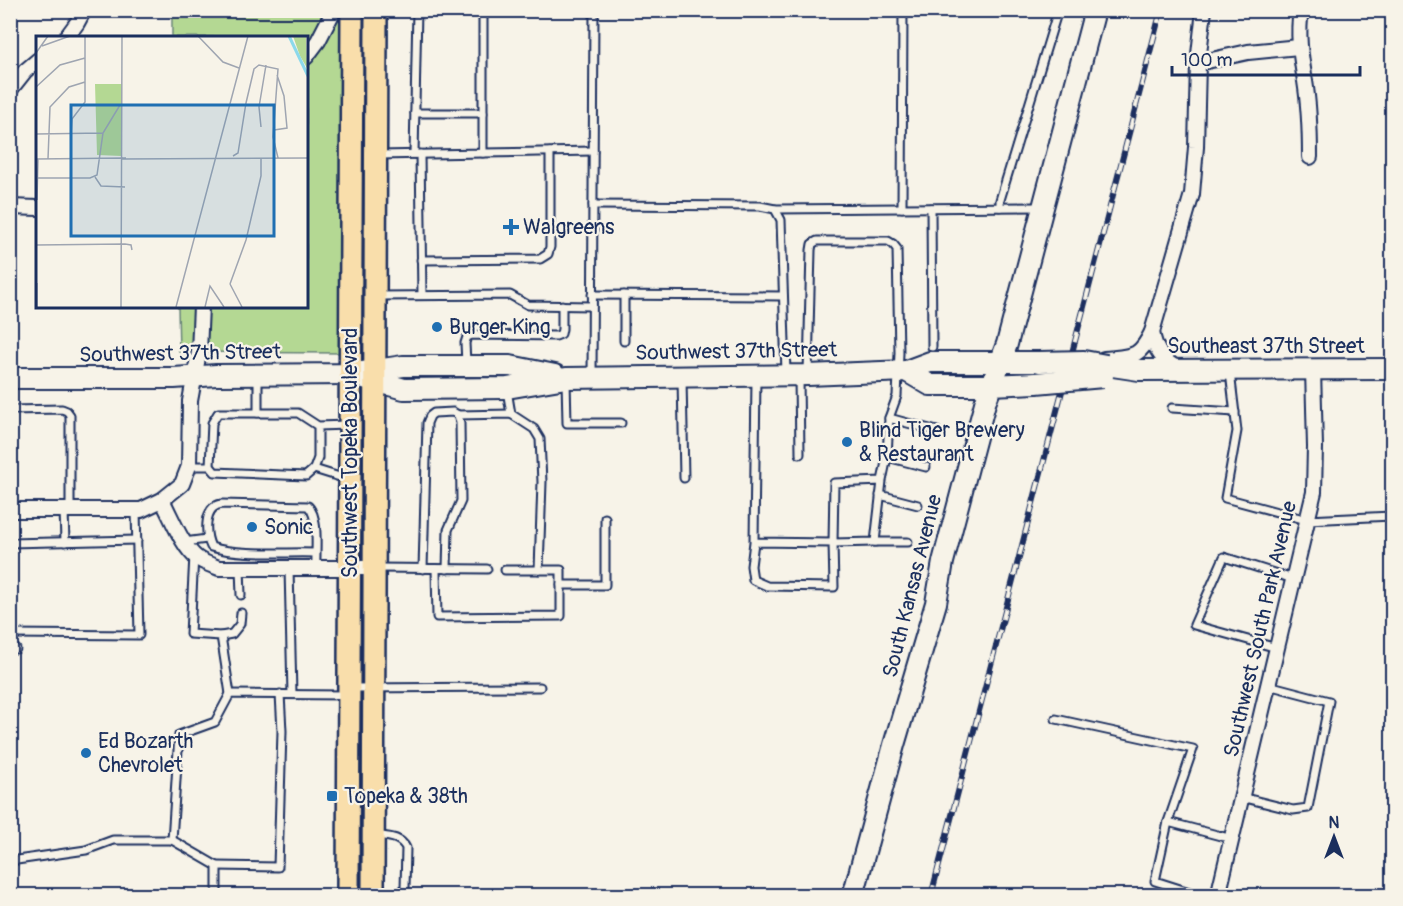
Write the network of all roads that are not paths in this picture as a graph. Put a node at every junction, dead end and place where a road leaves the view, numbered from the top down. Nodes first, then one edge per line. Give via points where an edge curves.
1 (84, 10) edge
2 (334, 10) edge
3 (352, 10) edge
4 (375, 10) edge
5 (417, 10) edge
6 (483, 10) edge
7 (594, 10) edge
8 (903, 10) edge
9 (1058, 10) edge
10 (1095, 10) edge
11 (1204, 10) edge
12 (1301, 10) edge
13 (67, 36) edge
14 (1299, 47) junction
15 (308, 54) edge
16 (36, 62) edge
17 (1198, 63) junction
18 (10, 90) edge
19 (415, 113) junction
20 (483, 113) junction
21 (593, 151) junction
22 (550, 152) junction
23 (483, 153) junction
24 (417, 154) junction
25 (375, 155) junction
26 (1310, 157) dead end
27 (593, 205) junction
28 (10, 207) edge
29 (1000, 207) junction
30 (1043, 207) junction
31 (36, 208) edge
32 (902, 208) junction
33 (931, 208) junction
34 (775, 209) junction
35 (421, 260) junction
36 (592, 295) junction
37 (624, 295) junction
38 (374, 296) junction
39 (422, 296) junction
40 (783, 296) junction
41 (562, 306) junction
42 (592, 306) junction
43 (201, 308) edge
44 (1152, 332) junction
45 (624, 341) dead end
46 (932, 347) dead end
47 (1000, 362) junction
48 (466, 366) junction
49 (506, 366) junction
50 (1106, 367) junction
51 (1313, 369) junction
52 (1392, 369) edge
53 (1139, 370) joint
54 (1181, 370) junction
55 (1230, 370) junction
56 (902, 371) junction
57 (350, 374) junction
58 (258, 375) junction
59 (798, 375) junction
60 (374, 376) junction
61 (682, 376) junction
62 (756, 376) junction
63 (592, 377) junction
64 (10, 378) edge
65 (195, 378) junction
66 (566, 378) junction
67 (991, 385) junction
68 (507, 388) junction
69 (1172, 408) dead end
70 (10, 410) edge
71 (1235, 412) junction
72 (258, 413) junction
73 (511, 414) junction
74 (458, 415) junction
75 (889, 418) junction
76 (621, 423) dead end
77 (350, 425) junction
78 (318, 426) junction
79 (937, 431) dead end
80 (800, 454) dead end
81 (887, 457) junction
82 (189, 466) junction
83 (210, 466) junction
84 (926, 467) dead end
85 (314, 469) junction
86 (684, 478) dead end
87 (350, 480) junction
88 (882, 481) junction
89 (880, 495) junction
90 (162, 500) junction
91 (918, 505) dead end
92 (10, 510) edge
93 (67, 510) junction
94 (136, 510) junction
95 (1392, 516) edge
96 (605, 518) dead end
97 (1307, 520) junction
98 (207, 539) junction
99 (137, 540) junction
100 (65, 542) junction
101 (184, 542) junction
102 (754, 542) junction
103 (875, 542) junction
104 (908, 542) dead end
105 (10, 543) edge
106 (832, 543) junction
107 (315, 553) junction
108 (194, 555) junction
109 (240, 568) junction
110 (316, 568) junction
111 (350, 568) junction
112 (374, 568) junction
113 (289, 569) junction
114 (423, 569) junction
115 (436, 569) junction
116 (447, 569) junction
117 (487, 569) dead end
118 (505, 570) dead end
119 (539, 570) junction
120 (1293, 579) junction
121 (561, 585) junction
122 (241, 596) dead end
123 (241, 613) dead end
124 (10, 634) edge
125 (221, 636) junction
126 (1276, 648) junction
127 (1268, 685) junction
128 (540, 687) dead end
129 (374, 688) junction
130 (350, 691) junction
131 (230, 694) junction
132 (280, 694) junction
133 (292, 694) junction
134 (1056, 719) dead end
135 (1241, 797) junction
136 (1168, 822) junction
137 (373, 835) junction
138 (1232, 839) junction
139 (172, 840) junction
140 (10, 861) edge
141 (217, 866) junction
142 (217, 896) edge
143 (348, 896) edge
144 (373, 896) edge
145 (400, 896) edge
146 (853, 896) edge
147 (1202, 896) edge
148 (1218, 896) edge

1 - 13 street
2 - 15 street
3 - 57 main road, Southwest Topeka Boulevard
4 - 25 main road, Southwest Topeka Boulevard
5 - 19 lane
6 - 20 lane
7 - 21 lane
8 - 32 lane
9 - 29 lane
10 - 30 main road, South Kansas Avenue
11 - 17 street
12 - 14 street
14 - 17 street via 1248,52
14 - 26 street
16 - 18 street
17 - 44 street via 1192,194
19 - 20 lane
19 - 24 lane
20 - 23 lane
21 - 22 lane
21 - 27 lane
22 - 23 lane
22 - 35 lane via 548,254 540,259
23 - 24 lane
24 - 25 lane
24 - 35 lane
25 - 38 main road, Southwest Topeka Boulevard
27 - 34 lane
27 - 36 lane
28 - 31 street
29 - 30 lane
29 - 33 lane
30 - 47 main road, South Kansas Avenue
32 - 33 lane
32 - 34 lane
33 - 46 lane
34 - 40 lane via 781,220
35 - 39 lane
36 - 37 lane
36 - 42 lane
37 - 40 lane
37 - 45 lane
38 - 39 lane
38 - 60 main road, Southwest Topeka Boulevard
39 - 41 lane via 510,295 528,305
40 - 59 lane
41 - 42 lane
41 - 48 lane via 561,334 556,336 467,337
42 - 63 lane
43 - 65 street
44 - 50 street via 1145,348
44 - 54 street via 1160,355
47 - 50 main road, Southwest 37th Street, bridge via 1084,361
47 - 56 main road, Southwest 37th Street via 930,362
47 - 67 main road, South Kansas Avenue
48 - 49 main road, Southwest 37th Street
48 - 60 main road, Southwest 37th Street via 403,366
49 - 66 main road, Southwest 37th Street
49 - 68 lane
50 - 53 main road, Southwest 37th Street
50 - 67 main road, Southwest 37th Street, bridge via 1036,383
51 - 52 main road, Southeast 37th Street
51 - 55 main road, Southeast 37th Street
51 - 97 street, Southwest South Park Avenue via 1314,492
53 - 54 main road, Southeast 37th Street
54 - 55 main road, Southeast 37th Street
55 - 71 lane
56 - 59 main road, Southwest 37th Street
56 - 59 lane via 897,249 888,241 817,241 811,250
56 - 67 main road, Southwest 37th Street via 930,385
56 - 75 lane
57 - 58 main road, Southwest 37th Street
57 - 60 main road, Southwest 37th Street
57 - 77 main road, Southwest Topeka Boulevard
58 - 65 main road, Southwest 37th Street
58 - 72 lane
59 - 62 main road, Southwest 37th Street
59 - 80 lane
60 - 68 main road, Southwest 37th Street via 404,389
60 - 112 main road, Southwest Topeka Boulevard
61 - 62 main road, Southwest 37th Street
61 - 63 main road, Southwest 37th Street
61 - 86 lane
62 - 102 lane
63 - 66 main road, Southwest 37th Street
64 - 65 main road, Southwest 37th Street
65 - 82 street via 190,401
66 - 68 main road, Southwest 37th Street
66 - 76 lane via 567,423
67 - 146 main road, South Kansas Avenue via 943,562 936,603
68 - 73 lane
69 - 71 lane
70 - 93 lane via 62,409 70,416
71 - 97 lane via 1237,431 1225,498
72 - 78 lane via 298,413
72 - 83 lane via 218,413 212,423
73 - 74 lane
73 - 119 lane via 534,429 540,439
74 - 114 lane via 434,413 427,423
74 - 116 lane via 461,501 448,530
75 - 79 lane
75 - 81 lane
77 - 78 lane
77 - 87 main road, Southwest Topeka Boulevard
78 - 85 lane
81 - 84 lane
81 - 88 lane
82 - 83 lane
82 - 90 street via 182,484
83 - 85 lane via 216,472 306,476
85 - 87 lane
87 - 111 main road, Southwest Topeka Boulevard
88 - 89 lane
88 - 106 lane via 834,483
89 - 91 lane
89 - 103 lane
90 - 94 street
90 - 101 street
92 - 93 street
93 - 94 street
93 - 100 lane
94 - 99 lane
95 - 97 lane
96 - 121 lane via 605,585
97 - 120 street, Southwest South Park Avenue
98 - 101 lane
98 - 107 lane via 211,547 223,551
98 - 107 lane via 209,512 217,505 301,505 308,506 315,515
99 - 100 lane
99 - 124 lane via 140,635
100 - 105 lane
101 - 108 street
102 - 106 lane
102 - 106 lane via 753,580 766,586 834,587
103 - 104 lane
103 - 106 lane
107 - 110 lane
108 - 109 street via 219,568
108 - 125 lane via 190,634
109 - 113 street
109 - 122 lane
110 - 111 street
110 - 113 street
111 - 112 street
111 - 130 main road, Southwest Topeka Boulevard
112 - 114 lane
112 - 129 main road, Southwest Topeka Boulevard
113 - 133 lane
114 - 115 lane
115 - 116 lane
115 - 121 lane via 437,617 561,616
116 - 117 lane
118 - 119 lane
119 - 121 lane via 561,570
120 - 126 street, Southwest South Park Avenue
120 - 126 lane via 1224,557 1194,625
123 - 125 lane via 240,624 232,634
125 - 131 lane
126 - 127 street, Southwest South Park Avenue
127 - 135 street, Southwest South Park Avenue
127 - 135 lane via 1329,701 1308,808 1293,810
128 - 129 lane
129 - 130 lane
129 - 137 main road, Southwest Topeka Boulevard
130 - 133 lane
130 - 143 main road, Southwest Topeka Boulevard
131 - 132 lane
131 - 139 lane via 215,722 179,735
132 - 133 lane
132 - 141 lane via 278,867
134 - 136 lane via 1193,749
135 - 138 street, Southwest South Park Avenue
136 - 138 lane
136 - 147 lane via 1155,881
137 - 144 main road, Southwest Topeka Boulevard
137 - 145 lane via 395,838 405,845 405,888
138 - 148 street, Southwest South Park Avenue
139 - 140 lane via 113,840 86,850
139 - 141 lane
141 - 142 lane

